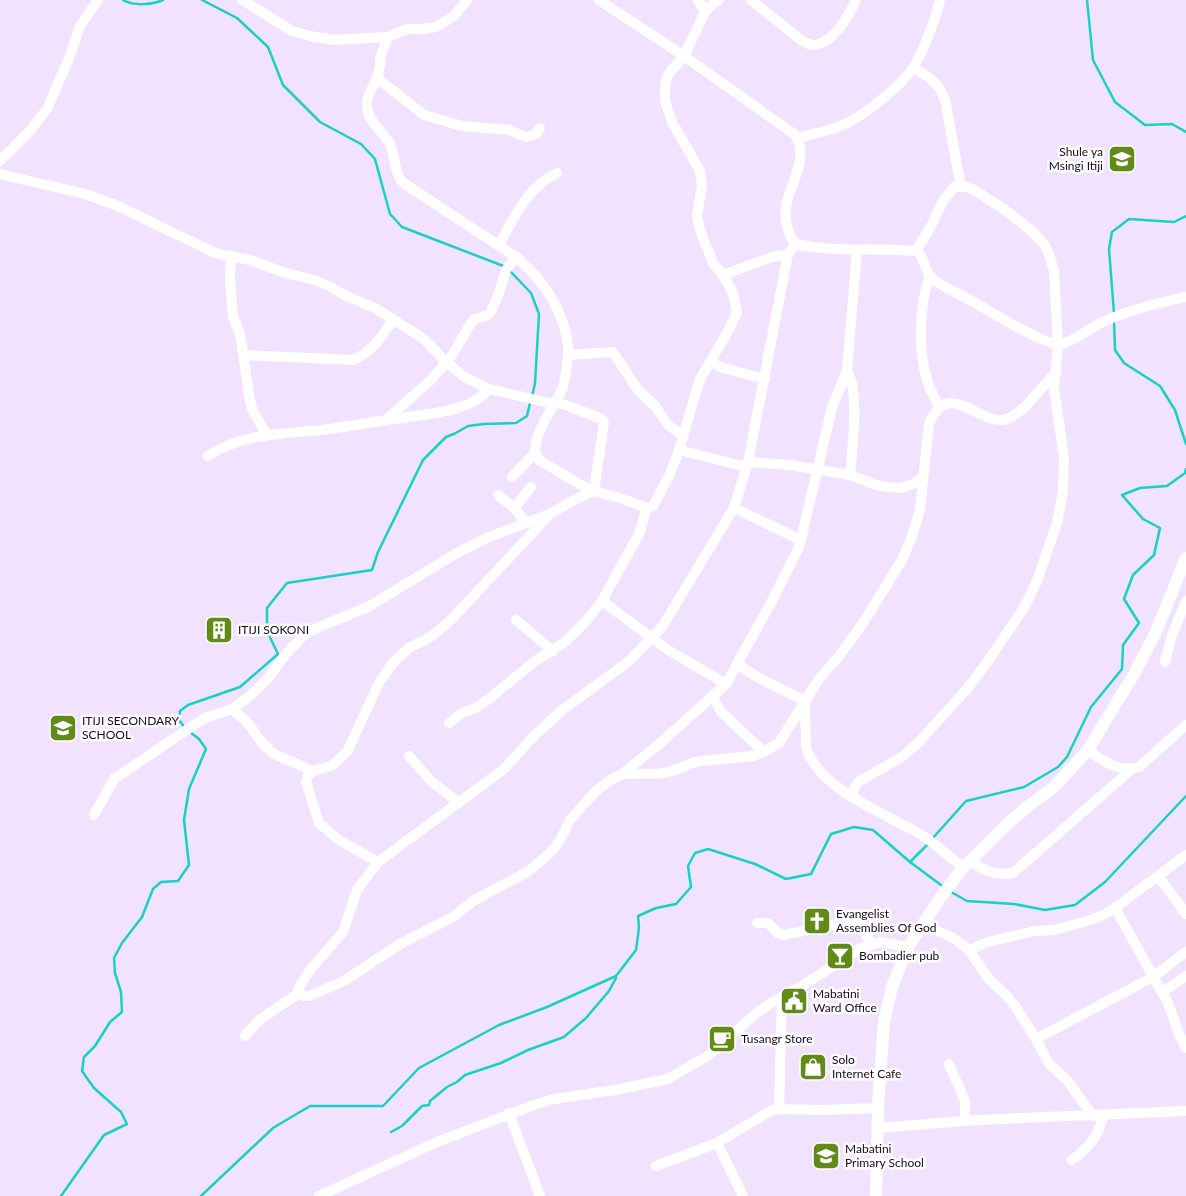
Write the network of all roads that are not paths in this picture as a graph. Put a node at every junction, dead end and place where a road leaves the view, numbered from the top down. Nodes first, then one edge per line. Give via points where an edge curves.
1 (98, 0) edge
2 (242, 0) edge
3 (467, 0) edge
4 (599, 0) edge
5 (617, 0) edge
6 (698, 0) edge
7 (720, 0) edge
8 (751, 0) edge
9 (856, 0) edge
10 (940, 0) edge
11 (617, 11) junction
12 (705, 12) junction
13 (388, 36) junction
14 (684, 56) junction
15 (913, 68) junction
16 (377, 78) junction
17 (540, 128) dead end
18 (798, 138) junction
19 (0, 161) edge
20 (557, 173) dead end
21 (0, 174) edge
22 (961, 187) junction
23 (795, 244) junction
24 (499, 245) junction
25 (916, 250) junction
26 (857, 251) junction
27 (788, 254) junction
28 (231, 257) junction
29 (511, 264) junction
30 (723, 275) junction
31 (930, 276) junction
32 (1186, 297) edge
33 (393, 319) junction
34 (1058, 345) junction
35 (244, 355) junction
36 (568, 356) junction
37 (446, 362) junction
38 (710, 362) junction
39 (848, 372) junction
40 (1057, 372) junction
41 (765, 379) junction
42 (489, 389) junction
43 (554, 403) junction
44 (939, 407) junction
45 (387, 420) junction
46 (267, 434) junction
47 (682, 435) junction
48 (679, 450) junction
49 (535, 454) junction
50 (208, 456) dead end
51 (747, 464) junction
52 (817, 470) junction
53 (850, 475) junction
54 (512, 477) dead end
55 (924, 477) junction
56 (531, 487) dead end
57 (594, 491) junction
58 (498, 495) dead end
59 (514, 508) junction
60 (647, 508) junction
61 (734, 508) junction
62 (550, 514) junction
63 (526, 522) junction
64 (801, 540) junction
65 (1186, 558) edge
66 (602, 601) junction
67 (1186, 601) edge
68 (516, 620) dead end
69 (653, 638) junction
70 (553, 652) junction
71 (1165, 662) dead end
72 (737, 664) junction
73 (726, 684) junction
74 (713, 697) junction
75 (805, 701) junction
76 (232, 709) junction
77 (449, 723) dead end
78 (1186, 725) edge
79 (1088, 750) junction
80 (764, 752) junction
81 (409, 756) dead end
82 (1132, 769) junction
83 (313, 771) junction
84 (622, 774) junction
85 (852, 797) junction
86 (459, 803) junction
87 (94, 815) dead end
88 (1186, 855) edge
89 (378, 862) junction
90 (967, 864) junction
91 (1158, 876) junction
92 (1115, 908) junction
93 (1186, 914) edge
94 (756, 923) dead end
95 (922, 924) junction
96 (871, 945) junction
97 (908, 946) junction
98 (969, 950) junction
99 (1186, 952) edge
100 (1186, 976) edge
101 (1153, 977) junction
102 (1163, 992) junction
103 (299, 993) junction
104 (782, 997) junction
105 (245, 1036) dead end
106 (1036, 1039) junction
107 (1186, 1048) edge
108 (950, 1064) dead end
109 (878, 1108) junction
110 (779, 1109) junction
111 (1186, 1111) edge
112 (509, 1113) junction
113 (1098, 1116) junction
114 (965, 1121) junction
115 (877, 1128) junction
116 (717, 1143) junction
117 (1072, 1160) dead end
118 (656, 1166) dead end
119 (319, 1196) edge
120 (540, 1196) edge
121 (743, 1196) edge
122 (876, 1196) edge

1 - 19 street via 80,26 47,108 30,132
2 - 13 street via 282,27 310,36 334,40
3 - 13 street via 454,16 436,26
4 - 11 street
5 - 11 street
6 - 12 street
7 - 12 street
8 - 9 street via 800,40 818,45 838,29
10 - 15 street
11 - 14 street
12 - 14 street
13 - 16 street
14 - 18 street
14 - 30 street via 666,80 666,102 672,122 700,171 702,185 697,221 713,263
15 - 18 street via 859,116 826,131
15 - 22 street via 935,82 941,90
16 - 17 street via 418,112 431,118 462,126 510,130 526,137 536,134
16 - 24 street via 366,105 372,122 392,148 402,182
18 - 23 street via 800,158 786,206 788,230
20 - 24 street via 542,182 522,204
21 - 28 street via 84,194 118,206 215,254
22 - 25 street via 955,186 950,190
22 - 34 street via 976,191 1005,210 1044,244 1054,270
23 - 26 street
23 - 27 street
24 - 29 street
25 - 26 street
25 - 31 street via 921,254
26 - 39 street
27 - 30 street
27 - 41 street
28 - 33 street via 315,280
28 - 35 street via 233,317
29 - 36 street via 530,270 549,294 563,325
29 - 37 street via 490,313 473,320
30 - 38 street via 733,293 737,313
31 - 34 street via 942,286
31 - 44 street via 922,299 922,346 929,386
32 - 34 street via 1103,322
33 - 35 street via 374,347 353,360
33 - 37 street via 424,340
34 - 40 street
35 - 46 street via 253,412
36 - 43 street via 562,389
36 - 47 street via 613,352 638,390 668,425
37 - 42 street via 466,378
37 - 45 street
38 - 41 street
38 - 47 street via 700,379
39 - 52 street via 832,407
39 - 53 street via 854,417
40 - 44 street via 1018,413 1006,420 988,418 950,403
40 - 85 street via 1054,388 1064,458 1063,491 1057,524 1024,608 967,689 918,743 903,756 858,782
41 - 51 street
42 - 43 street
42 - 45 street via 478,400 448,410
43 - 49 street via 536,443
43 - 57 street via 604,422
44 - 55 street via 929,424
45 - 46 street
46 - 50 street via 228,444
47 - 48 street
48 - 51 street
48 - 60 street via 657,499 653,506
49 - 54 street
49 - 57 street via 539,460
51 - 52 street via 775,463
51 - 61 street
52 - 53 street
52 - 64 street
53 - 55 street via 876,485 900,488
55 - 75 street via 920,509 902,560 840,656
56 - 59 street
57 - 60 street
57 - 62 street
58 - 59 street
59 - 63 street
60 - 66 street via 639,534
61 - 64 street
61 - 69 street
62 - 63 street
62 - 83 street via 451,620 432,636 409,648 392,664 384,673 347,752 331,766
63 - 76 street via 457,553 368,607 306,634 258,689
64 - 72 street
65 - 79 main road via 1147,650
66 - 69 street
66 - 70 street
67 - 71 street
68 - 70 street
69 - 73 street
69 - 86 street via 628,662 561,711 504,769
70 - 77 street via 534,662 483,704
72 - 73 street
72 - 75 street
73 - 74 street
74 - 80 street via 721,712
74 - 84 street
75 - 80 street via 779,743
75 - 85 street via 808,754 820,773
76 - 83 street via 242,716 274,754
76 - 87 street via 205,718 114,780
78 - 82 street via 1139,767
79 - 82 street via 1113,766
79 - 90 main road via 1054,787 1021,812
80 - 84 street via 697,762 657,774
81 - 86 street via 426,776
82 - 90 street via 1013,873 987,872
83 - 89 street via 308,774 306,782 319,824 339,840
84 - 103 street via 609,781 584,804 570,820 553,850 529,871 473,901 453,917 400,944 344,981 309,996
85 - 90 street
86 - 89 street
88 - 91 street
89 - 103 street via 357,890 343,932 310,970 298,989
90 - 95 main road
91 - 92 street
91 - 93 street
92 - 98 street via 1087,922 988,942
92 - 101 street
94 - 96 street via 768,923 783,935 853,921 860,924
95 - 97 main road
95 - 98 street
96 - 97 street via 881,942
96 - 104 street
97 - 109 main road via 894,982 884,1022
98 - 106 street via 988,978 1011,1001
99 - 101 street
100 - 102 street
101 - 102 street
101 - 106 street
102 - 107 street
103 - 105 street via 258,1021
104 - 110 street
104 - 112 street via 759,1011 709,1055 668,1079 554,1099
106 - 113 street via 1049,1064
108 - 114 street via 965,1101
109 - 110 street
109 - 115 main road
110 - 116 street
111 - 113 street
112 - 119 street
112 - 120 street
113 - 114 street
113 - 117 street via 1098,1133 1090,1145
114 - 115 street
115 - 122 main road
116 - 118 street
116 - 121 street

